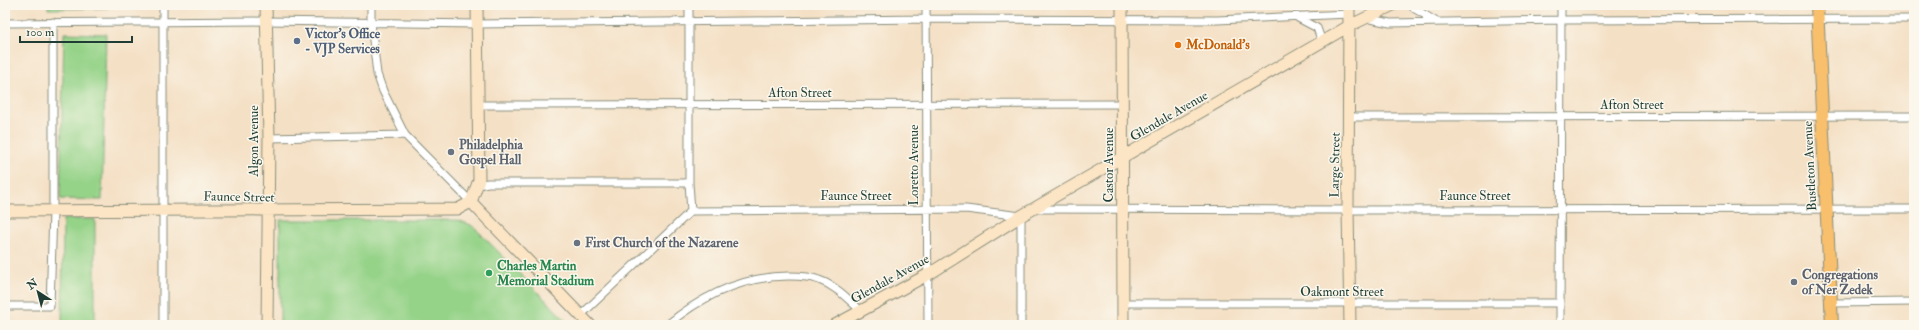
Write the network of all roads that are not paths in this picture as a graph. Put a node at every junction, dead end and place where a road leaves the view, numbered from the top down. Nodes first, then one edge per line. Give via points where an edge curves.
1 (163, 5) edge
2 (266, 5) edge
3 (371, 5) edge
4 (477, 5) edge
5 (689, 5) edge
6 (926, 5) edge
7 (1122, 5) edge
8 (1393, 5) edge
9 (1411, 5) edge
10 (1560, 5) edge
11 (1817, 5) edge
12 (1349, 10) edge
13 (1296, 18) junction
14 (1365, 18) junction
15 (1914, 19) edge
16 (926, 20) junction
17 (1122, 20) junction
18 (1561, 20) junction
19 (1818, 20) junction
20 (266, 21) junction
21 (689, 21) junction
22 (53, 22) junction
23 (163, 22) junction
24 (371, 22) junction
25 (5, 23) edge
26 (1439, 23) junction
27 (477, 24) junction
28 (1349, 26) junction
29 (1322, 42) junction
30 (1123, 104) junction
31 (477, 105) junction
32 (690, 105) junction
33 (926, 105) junction
34 (1821, 116) junction
35 (1914, 116) edge
36 (1349, 117) junction
37 (1560, 117) junction
38 (405, 135) junction
39 (269, 138) junction
40 (1123, 158) junction
41 (689, 183) junction
42 (478, 185) junction
43 (471, 202) junction
44 (1123, 208) junction
45 (1037, 209) junction
46 (1827, 209) junction
47 (1914, 209) edge
48 (163, 210) junction
49 (926, 210) junction
50 (1348, 210) junction
51 (1562, 210) junction
52 (5, 211) edge
53 (268, 211) junction
54 (691, 211) junction
55 (53, 212) junction
56 (1021, 216) junction
57 (929, 274) junction
58 (1914, 302) edge
59 (1123, 303) junction
60 (1560, 303) junction
61 (1832, 303) junction
62 (1350, 304) junction
63 (5, 306) edge
64 (860, 310) junction
65 (581, 315) junction
66 (163, 325) edge
67 (267, 325) edge
68 (590, 325) edge
69 (667, 325) edge
70 (835, 325) edge
71 (928, 325) edge
72 (1021, 325) edge
73 (1123, 325) edge
74 (1350, 325) edge
75 (1560, 325) edge
76 (1832, 325) edge

1 - 23 street
2 - 20 street, Algon Avenue
3 - 24 street
4 - 27 street
5 - 21 street
6 - 16 street, Loretto Avenue
7 - 17 street, Castor Avenue
8 - 14 street, Glendale Avenue
9 - 26 street
10 - 18 street
11 - 19 main road, Bustleton Avenue
12 - 13 street
12 - 28 street, Large Street
13 - 17 street
13 - 29 street via 1317,28
14 - 26 street via 1390,23
14 - 28 street, Glendale Avenue
15 - 19 street
16 - 17 street
16 - 21 street
16 - 33 street, Loretto Avenue
17 - 30 street, Castor Avenue
18 - 19 street
18 - 26 street
18 - 37 street
19 - 34 main road, Bustleton Avenue
20 - 23 street
20 - 24 street
20 - 39 street, Algon Avenue
21 - 27 street
21 - 32 street
22 - 23 street
22 - 25 street
22 - 55 street
23 - 48 street
24 - 27 street
24 - 38 street via 377,74
27 - 31 street
28 - 29 street, Glendale Avenue
28 - 36 street, Large Street
29 - 40 street, Glendale Avenue
30 - 33 street, Afton Street
30 - 40 street, Castor Avenue
31 - 32 street, Afton Street
31 - 42 street
32 - 33 street, Afton Street
32 - 41 street
33 - 49 street, Loretto Avenue
34 - 35 street, Afton Street
34 - 37 street, Afton Street
34 - 46 main road, Bustleton Avenue
36 - 37 street, Afton Street
36 - 50 street, Large Street
37 - 51 street
38 - 39 street
38 - 43 street
39 - 53 street, Algon Avenue
40 - 44 street, Castor Avenue
40 - 45 street, Glendale Avenue
41 - 42 street
41 - 54 street
42 - 43 street
43 - 53 street, Faunce Street via 458,209
43 - 65 street
44 - 45 street, Faunce Street
44 - 50 street, Faunce Street
44 - 59 street, Castor Avenue
45 - 56 street, Glendale Avenue
46 - 47 street, Faunce Street
46 - 51 street, Faunce Street
46 - 61 main road, Bustleton Avenue
48 - 53 street, Faunce Street
48 - 55 street, Faunce Street
48 - 66 street
49 - 54 street, Faunce Street
49 - 56 street, Faunce Street via 966,209
49 - 57 street, Loretto Avenue
50 - 51 street, Faunce Street
50 - 62 street, Large Street
51 - 60 street
52 - 55 street, Faunce Street
53 - 67 street, Algon Avenue
54 - 65 street
55 - 63 street via 50,306
56 - 57 street, Glendale Avenue
56 - 72 street
57 - 64 street, Glendale Avenue
57 - 71 street, Loretto Avenue
58 - 61 street
59 - 62 street, Oakmont Street
59 - 73 street, Castor Avenue
60 - 62 street, Oakmont Street
60 - 75 street
61 - 76 main road, Bustleton Avenue
62 - 74 street, Large Street
64 - 69 street via 837,289 818,279 770,276 744,282 706,297
64 - 70 street, Glendale Avenue
65 - 68 street

